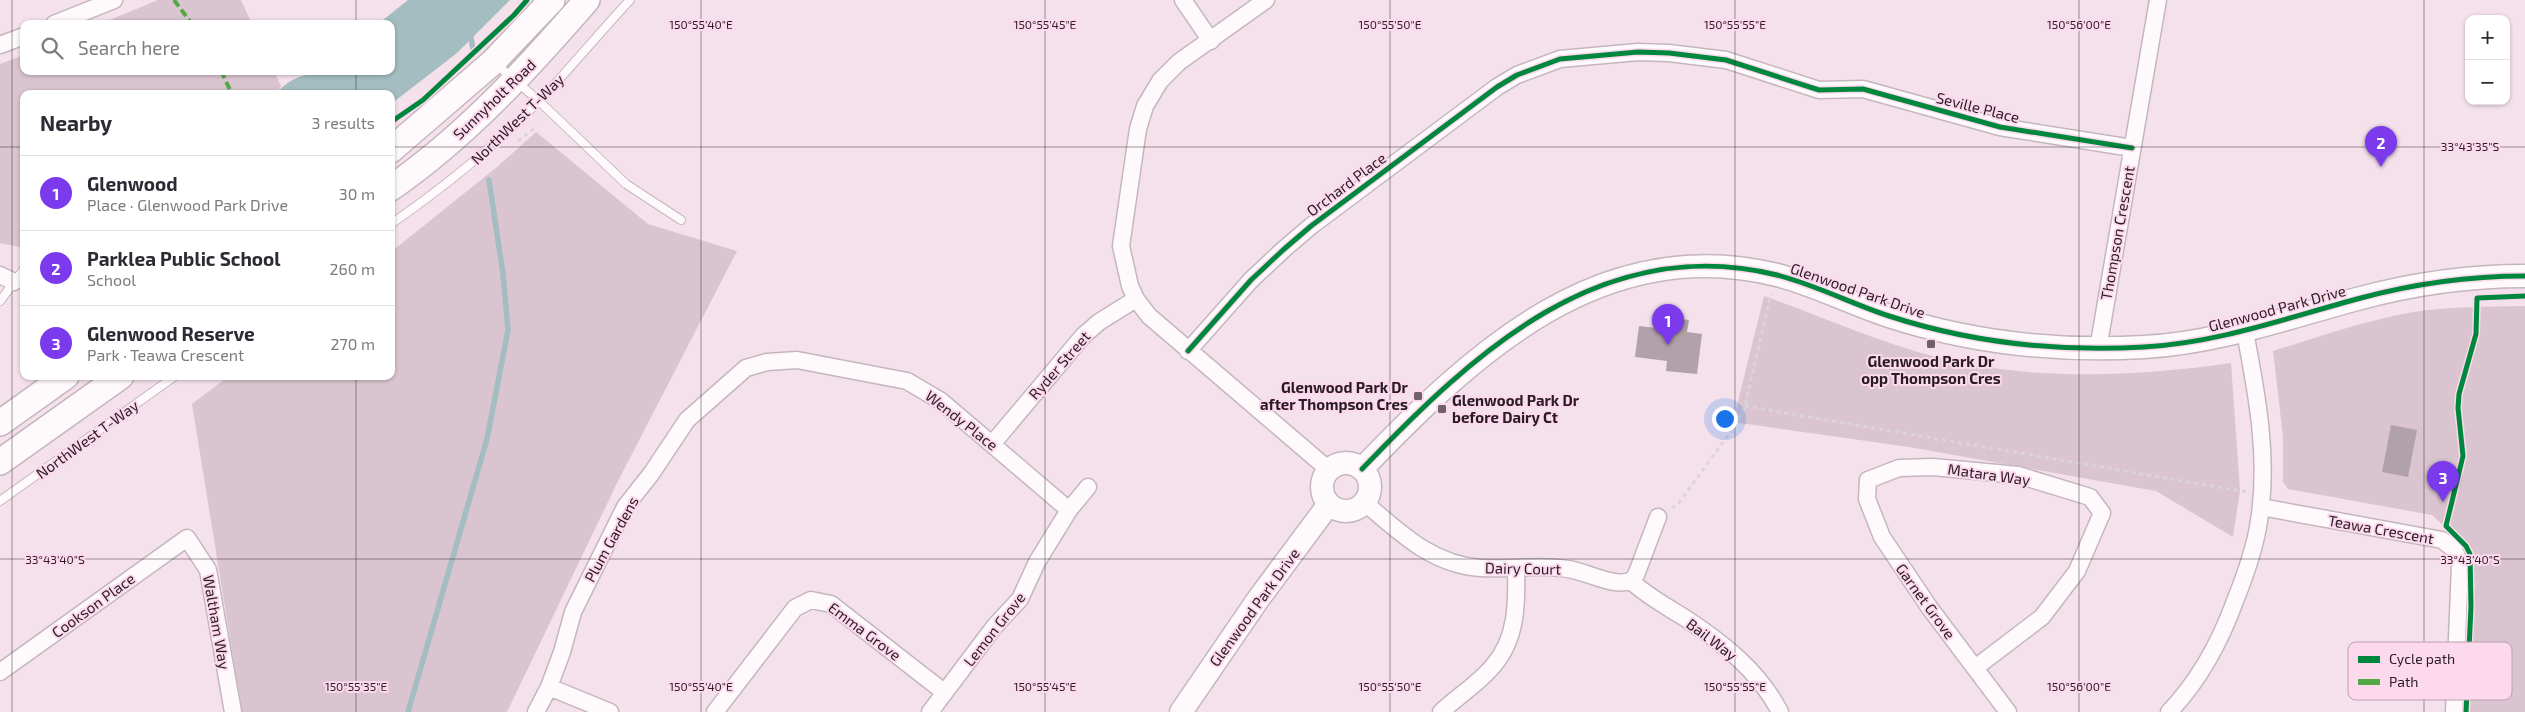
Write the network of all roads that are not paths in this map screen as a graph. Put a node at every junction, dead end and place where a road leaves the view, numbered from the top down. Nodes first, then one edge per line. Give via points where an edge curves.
1 (114, 0) edge
2 (552, 0) edge
3 (587, 0) edge
4 (630, 0) edge
5 (1183, 0) edge
6 (1266, 0) edge
7 (2158, 0) edge
8 (64, 20) edge
9 (20, 38) edge
10 (1211, 41) junction
11 (0, 46) edge
12 (493, 62) junction
13 (515, 81) junction
14 (1818, 90) joint
15 (539, 101) junction
16 (395, 147) edge
17 (2132, 148) junction
18 (395, 185) edge
19 (682, 220) dead end
20 (395, 221) edge
21 (13, 276) edge
22 (2525, 276) edge
23 (1136, 299) junction
24 (0, 301) edge
25 (2244, 332) junction
26 (2098, 348) junction
27 (1188, 351) junction
28 (746, 368) joint
29 (60, 380) edge
30 (115, 380) edge
31 (169, 380) edge
32 (0, 423) edge
33 (993, 443) junction
34 (0, 462) edge
35 (1362, 469) junction
36 (1329, 470) junction
37 (1868, 480) joint
38 (1088, 487) dead end
39 (0, 502) edge
40 (1364, 502) junction
41 (1329, 504) junction
42 (2261, 507) junction
43 (1069, 510) junction
44 (1658, 517) road end
45 (186, 538) joint
46 (1516, 568) junction
47 (1631, 581) junction
48 (2457, 642) edge
49 (1975, 668) junction
50 (0, 672) edge
51 (549, 687) junction
52 (944, 692) junction
53 (233, 712) edge
54 (536, 712) edge
55 (610, 712) edge
56 (715, 712) edge
57 (930, 712) edge
58 (1181, 712) edge
59 (1441, 712) edge
60 (1780, 712) edge
61 (2008, 712) edge
62 (2169, 712) edge

1 - 8 street
2 - 12 main road, Sunnyholt Road
3 - 13 main road, Sunnyholt Road
4 - 15 lane, NorthWest T-Way
5 - 10 street
6 - 10 street
7 - 17 street, Thompson Crescent
9 - 11 street
10 - 23 street via 1169,71 1152,93 1141,117 1121,246 1126,276
12 - 13 lane
12 - 16 main road, Sunnyholt Road
13 - 15 lane
13 - 18 main road, Sunnyholt Road via 458,135
14 - 17 street, Seville Place via 1863,89 2000,127
14 - 27 street, Orchard Place via 1726,60 1669,53 1638,52 1568,58 1517,75 1311,226 1251,280
15 - 19 lane via 626,184
15 - 20 lane, NorthWest T-Way via 461,172
17 - 26 street, Thompson Crescent
21 - 24 lane
22 - 25 street, Glenwood Park Drive via 2447,281 2388,291
23 - 27 street via 1149,316
23 - 33 street, Ryder Street via 1098,322 1083,336
25 - 26 street, Glenwood Park Drive via 2181,344
25 - 42 street via 2262,434
26 - 35 street, Glenwood Park Drive via 2035,346 1948,332 1889,316 1796,280 1756,271 1713,267 1666,269 1598,286 1539,315 1440,392
27 - 36 street
28 - 33 street, Wendy Place via 767,362 797,360 907,381 935,396
28 - 51 street, Plum Gardens via 687,420 625,507 572,612
29 - 32 main road
30 - 34 main road
31 - 39 lane, NorthWest T-Way
33 - 43 street, Wendy Place
35 - 36 street via 1348,463
35 - 40 street via 1370,484
36 - 41 street via 1322,488
37 - 49 street, Garnet Grove via 1867,498 1882,537
37 - 49 street, Matara Way via 1899,468 1933,467 2018,475 2090,497 2102,513 2076,571 2042,617
38 - 43 street
40 - 41 street via 1348,511
40 - 46 street, Dairy Court via 1411,542 1445,561 1481,568
41 - 58 street, Glenwood Park Drive via 1259,598
42 - 48 street, Teawa Crescent via 2442,540 2454,549 2460,565
42 - 62 street via 2252,551 2230,616 2208,660 2182,699
43 - 52 street, Lemon Grove via 1036,562 1020,599
44 - 47 street via 1640,567
45 - 50 street, Cookson Place
45 - 53 street, Waltham Way via 208,570
46 - 47 street, Dairy Court via 1561,568 1619,583
46 - 59 street via 1513,626 1503,652 1481,678
47 - 60 street, Bail Way via 1730,649 1749,668
49 - 61 street, Garnet Grove
51 - 54 street, Plum Gardens
51 - 55 street
52 - 56 street, Emma Grove via 831,604 812,600 795,608
52 - 57 street

